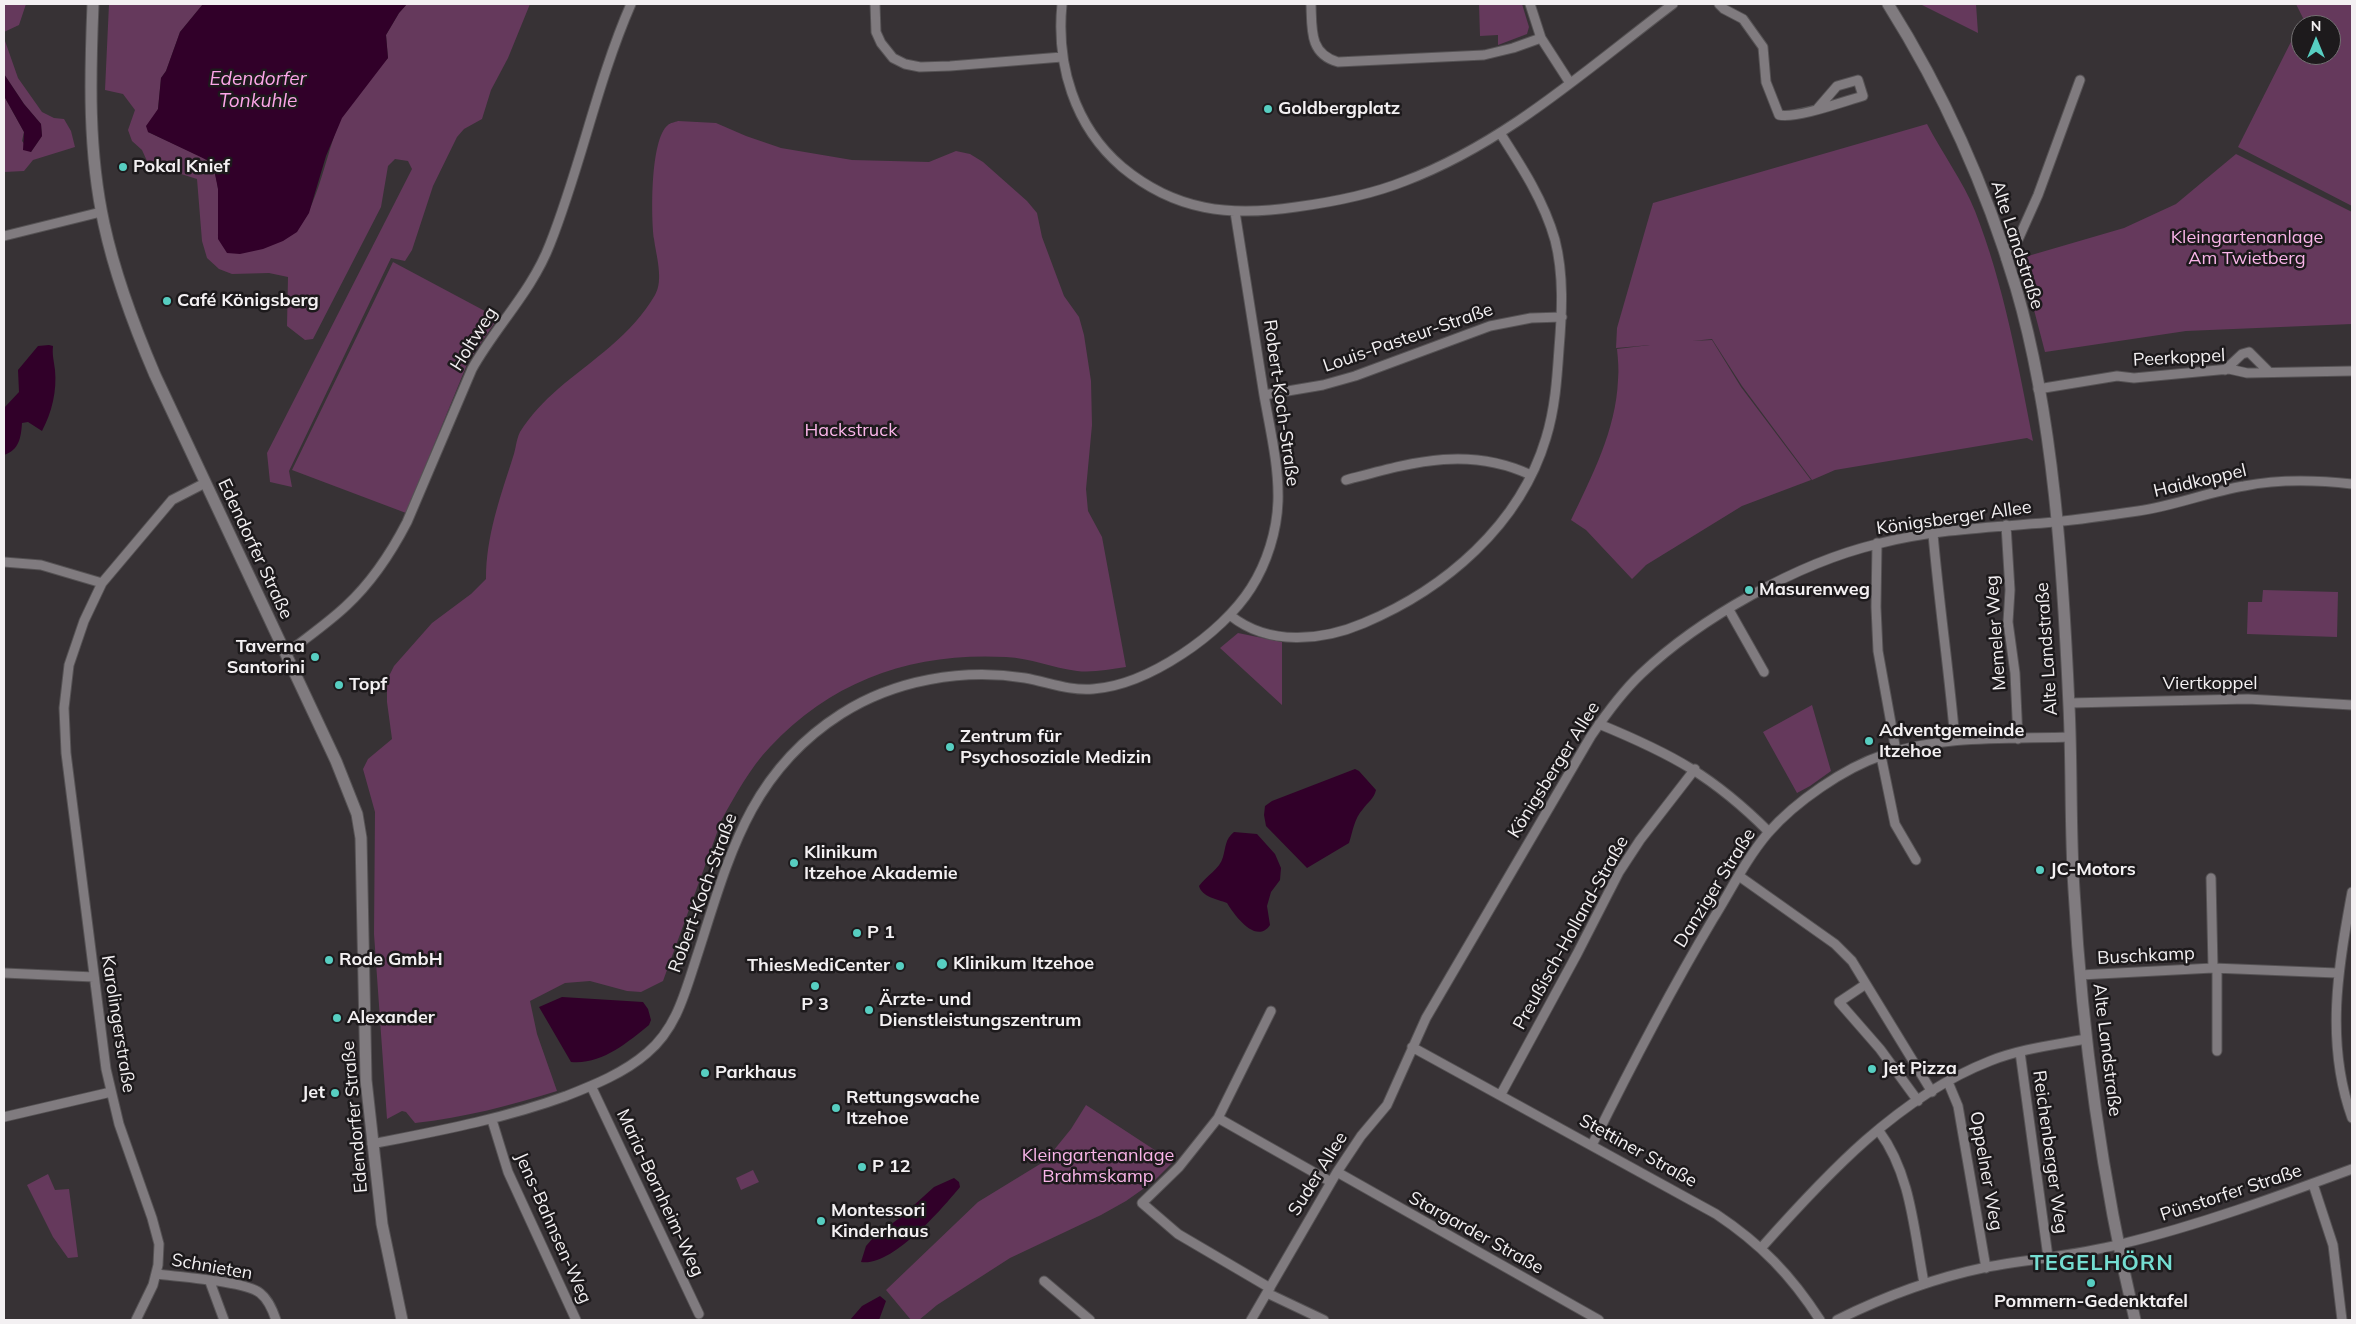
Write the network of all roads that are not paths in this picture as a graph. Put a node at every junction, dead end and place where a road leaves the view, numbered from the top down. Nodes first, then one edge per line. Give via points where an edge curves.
1 (93, 4) edge
2 (631, 4) edge
3 (875, 4) edge
4 (1062, 4) edge
5 (1310, 4) edge
6 (1530, 4) edge
7 (1673, 4) edge
8 (1719, 4) edge
9 (1888, 4) edge
10 (1541, 38) junction
11 (1062, 57) junction
12 (2080, 80) dead end
13 (1570, 83) junction
14 (1818, 108) junction
15 (1500, 133) junction
16 (101, 212) junction
17 (1235, 212) junction
18 (4, 236) edge
19 (2006, 259) junction
20 (1562, 317) junction
21 (2225, 370) junction
22 (2352, 371) edge
23 (2269, 372) junction
24 (2038, 389) junction
25 (1264, 395) junction
26 (1532, 475) junction
27 (1346, 480) dead end
28 (205, 483) junction
29 (2352, 484) edge
30 (2055, 522) junction
31 (2006, 525) junction
32 (1933, 534) junction
33 (1877, 544) junction
34 (4, 562) edge
35 (102, 583) junction
36 (1729, 610) junction
37 (1231, 616) junction
38 (286, 654) junction
39 (1764, 672) dead end
40 (2069, 703) junction
41 (2352, 705) edge
42 (1599, 724) junction
43 (2070, 737) junction
44 (2018, 739) junction
45 (1955, 740) junction
46 (1896, 751) junction
47 (1881, 756) junction
48 (1695, 769) junction
49 (1769, 832) junction
50 (1916, 860) dead end
51 (1739, 876) junction
52 (2211, 878) dead end
53 (2352, 892) edge
54 (2215, 968) junction
55 (4, 973) edge
56 (2338, 973) junction
57 (2080, 975) junction
58 (94, 977) junction
59 (1866, 984) junction
60 (1270, 1011) dead end
61 (2086, 1039) junction
62 (1412, 1047) junction
63 (2217, 1051) dead end
64 (2020, 1052) junction
65 (1948, 1082) junction
66 (591, 1086) junction
67 (111, 1092) junction
68 (1932, 1092) junction
69 (1501, 1094) junction
70 (1918, 1101) junction
71 (4, 1117) edge
72 (1218, 1118) junction
73 (2352, 1118) edge
74 (492, 1120) junction
75 (1879, 1131) junction
76 (372, 1144) junction
77 (1592, 1145) junction
78 (2352, 1169) edge
79 (1337, 1172) junction
80 (1331, 1182) junction
81 (2313, 1184) junction
82 (2120, 1244) junction
83 (1762, 1247) junction
84 (2048, 1256) junction
85 (1986, 1268) junction
86 (156, 1274) junction
87 (1044, 1281) dead end
88 (210, 1282) junction
89 (1924, 1283) junction
90 (1268, 1291) junction
91 (699, 1314) dead end
92 (136, 1320) edge
93 (224, 1320) edge
94 (276, 1320) edge
95 (402, 1320) edge
96 (576, 1320) edge
97 (1090, 1320) edge
98 (1251, 1320) edge
99 (1324, 1320) edge
100 (1599, 1320) edge
101 (1820, 1320) edge
102 (1837, 1320) edge
103 (2135, 1320) edge
104 (2342, 1320) edge

1 - 16 street, Edendorfer Straße via 91,108
2 - 38 street, Holtweg via 597,93 550,244 530,285 469,375 397,542 376,573 347,606
3 - 11 street via 876,32 881,43 893,58 905,64 950,66
4 - 11 street
5 - 10 street via 1313,42 1324,56 1338,62 1484,54
6 - 10 street
7 - 13 street
8 - 14 street via 1743,19 1763,47 1766,82 1779,115 1789,116
9 - 19 street, Alte Landstraße via 1956,126 1986,198
10 - 13 street
11 - 17 street via 1070,90 1083,118 1097,141 1120,165 1144,184 1171,197 1199,207
12 - 19 street via 2038,195
13 - 15 street
14 - 14 street via 1837,86 1858,80 1863,96
15 - 17 street via 1412,178 1356,196 1277,210
15 - 20 street via 1528,176 1550,226 1559,267
16 - 18 street
16 - 28 street, Edendorfer Straße via 140,339
17 - 25 street, Robert-Koch-Straße
19 - 24 street, Alte Landstraße
20 - 25 street, Louis-Pasteur-Straße via 1490,326 1355,376
20 - 26 street via 1553,410
21 - 23 street, Peerkoppel
21 - 23 street via 2242,354 2249,352
21 - 24 street, Peerkoppel via 2134,378 2117,376
22 - 23 street, Peerkoppel
24 - 30 street, Alte Landstraße
25 - 37 street, Robert-Koch-Straße via 1277,471 1276,518 1257,579
26 - 27 street via 1510,467 1446,459 1406,464
26 - 37 street via 1502,522 1471,556 1432,586 1371,620 1339,632 1292,637 1256,631
28 - 35 street, Karolingerstraße via 172,500
28 - 38 street, Edendorfer Straße
29 - 30 street, Haidkoppel via 2300,481 2256,484 2148,510
30 - 31 street, Königsberger Allee
30 - 40 street, Alte Landstraße
31 - 32 street, Königsberger Allee
31 - 44 street, Memeler Weg via 2010,596 2008,622 2015,673
32 - 33 street, Königsberger Allee
32 - 45 street
33 - 36 street, Königsberger Allee via 1799,571
33 - 46 street via 1878,651
34 - 35 street via 41,565
35 - 58 street, Karolingerstraße via 85,618 69,665 63,723
36 - 39 street
36 - 42 street, Königsberger Allee via 1681,639 1619,698
37 - 66 street, Robert-Koch-Straße via 1204,639 1171,660 1119,684 1071,689 1005,675 945,677 904,685 837,716 789,757 751,807 731,854 684,997 668,1030 642,1058
38 - 76 street, Edendorfer Straße via 336,761 359,821 366,1080
40 - 41 street, Viertkoppel via 2248,699
40 - 43 street, Alte Landstraße
42 - 48 street via 1654,747
42 - 62 street, Königsberger Allee via 1431,1009
43 - 44 street, Danziger Straße
43 - 57 street, Alte Landstraße via 2073,880
44 - 45 street, Danziger Straße
45 - 46 street, Danziger Straße
46 - 47 street, Danziger Straße
47 - 49 street, Danziger Straße via 1832,782
47 - 50 street via 1895,824
48 - 49 street via 1729,794
48 - 69 street, Preußisch-Holland-Straße via 1619,872
49 - 51 street, Danziger Straße
51 - 59 street via 1840,948
51 - 77 street, Danziger Straße via 1667,997
52 - 54 street, Buschkamp
53 - 56 street
54 - 56 street, Buschkamp
54 - 57 street, Buschkamp
54 - 63 street, Buschkamp
55 - 58 street
56 - 73 street via 2338,1052
57 - 61 street, Alte Landstraße
58 - 67 street, Karolingerstraße
59 - 68 street
59 - 70 street via 1839,1002
60 - 72 street
61 - 64 street
61 - 82 street, Alte Landstraße
62 - 69 street, Stettiner Straße
62 - 79 street, Suder Allee via 1387,1105
64 - 65 street via 1984,1064
64 - 84 street, Reichenberger Weg
65 - 68 street
65 - 85 street, Oppelner Weg via 1958,1106
66 - 74 street, Robert-Koch-Straße
66 - 91 street, Maria-Bornheim-Weg
67 - 71 street
67 - 86 street, Karolingerstraße via 125,1143 156,1230 159,1251
68 - 70 street
69 - 77 street, Stettiner Straße
70 - 75 street
72 - 80 street
72 - 90 street via 1179,1167 1142,1203 1178,1234
74 - 76 street, Robert-Koch-Straße
74 - 96 street, Jens-Bahnsen-Weg via 508,1172
75 - 83 street via 1836,1166
75 - 89 street via 1893,1152 1902,1176
76 - 95 street, Edendorfer Straße via 382,1229
77 - 83 street, Stettiner Straße via 1692,1199
78 - 81 street, Pünstorfer Straße
79 - 80 street, Suder Allee
79 - 100 street, Stargarder Straße
80 - 90 street, Suder Allee
81 - 82 street, Pünstorfer Straße via 2214,1218
81 - 104 street via 2333,1245
82 - 84 street, Pünstorfer Straße
82 - 103 street, Alte Landstraße
83 - 101 street, Stettiner Straße via 1789,1276
84 - 85 street, Pünstorfer Straße
85 - 89 street, Pünstorfer Straße
86 - 88 street, Schnieten
86 - 92 street, Karolingerstraße
87 - 97 street
88 - 93 street
88 - 94 street, Schnieten via 256,1290 267,1301
89 - 102 street, Pünstorfer Straße
90 - 98 street, Suder Allee
90 - 99 street

